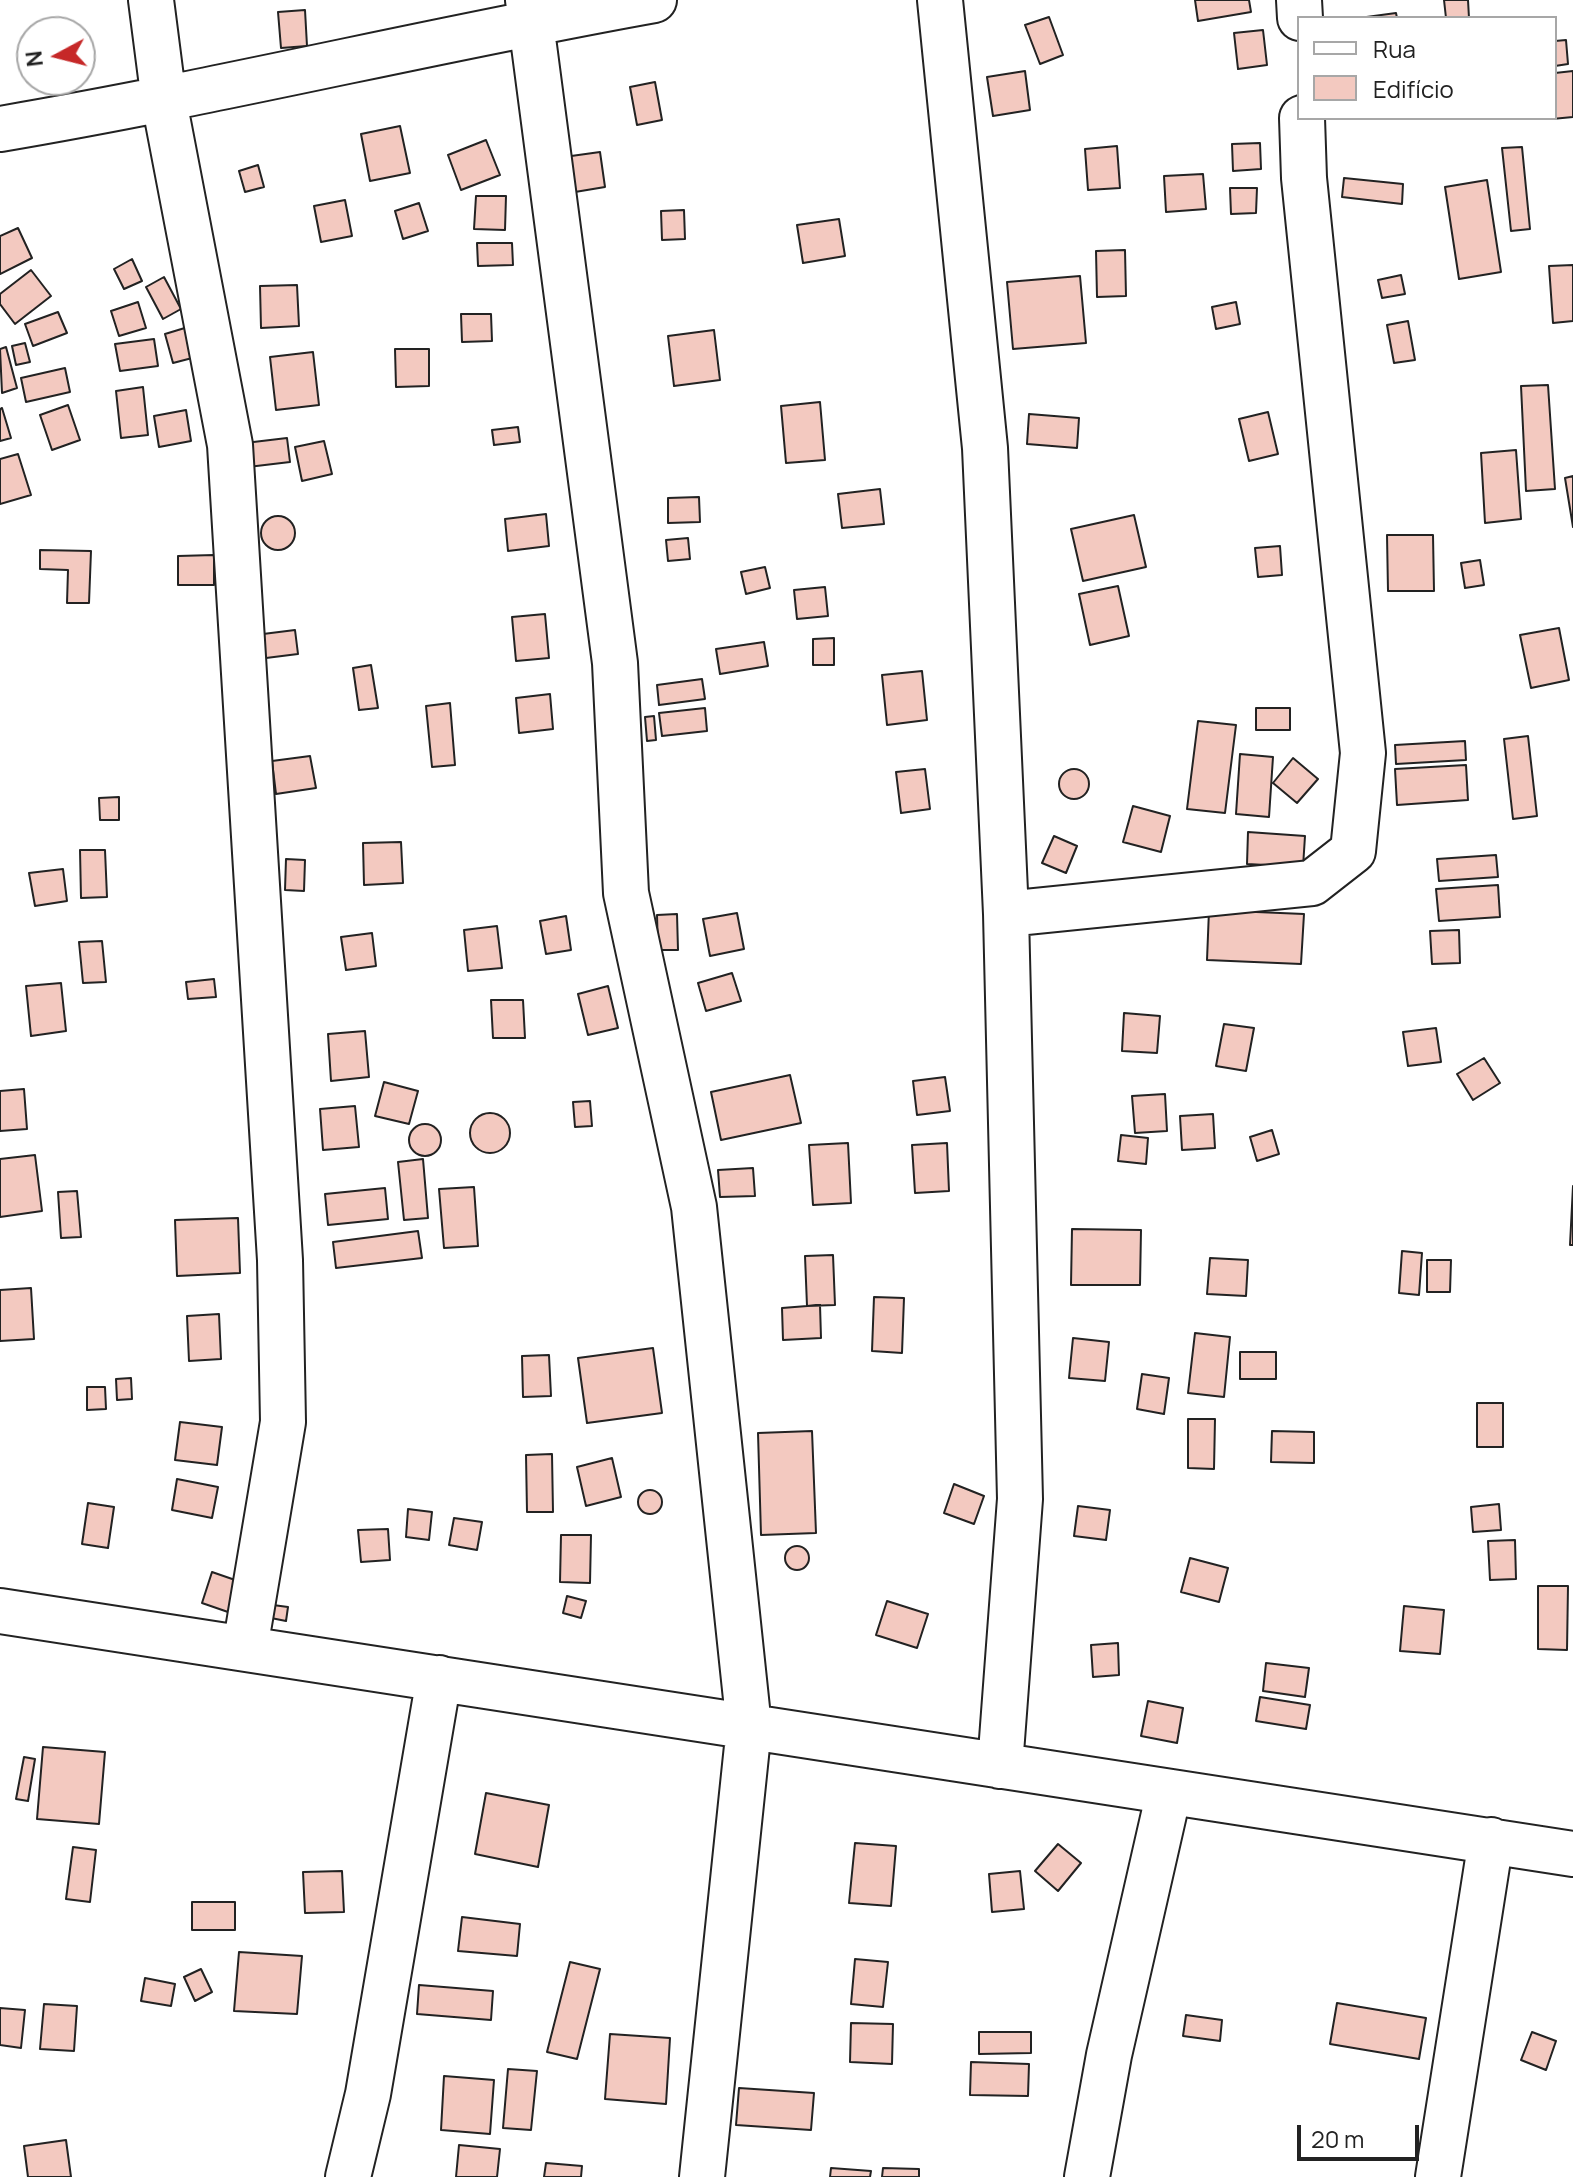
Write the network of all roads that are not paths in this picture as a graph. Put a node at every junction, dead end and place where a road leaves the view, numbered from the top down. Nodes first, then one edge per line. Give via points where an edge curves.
1 (151, 0) edge
2 (654, 0) edge
3 (940, 0) edge
4 (529, 11) edge
5 (164, 101) junction
6 (1302, 120) edge
7 (0, 129) edge
8 (1006, 914) junction
9 (0, 1611) edge
10 (245, 1648) junction
11 (439, 1678) junction
12 (749, 1727) junction
13 (1000, 1766) junction
14 (1169, 1792) junction
15 (1491, 1840) junction
16 (1573, 1854) edge
17 (348, 2177) edge
18 (702, 2177) edge
19 (1087, 2177) edge
20 (1438, 2177) edge

1 - 5 street
2 - 4 street
3 - 8 street via 985,448
4 - 5 street
4 - 12 street via 615,663 626,893 694,1207
5 - 7 street
5 - 10 street via 230,445 280,1260 283,1422
6 - 8 street via 1363,753 1353,851 1312,883
8 - 13 street via 1020,1499
9 - 10 street
10 - 11 street
11 - 12 street
11 - 17 street via 368,2094
12 - 13 street
12 - 18 street
13 - 14 street
14 - 15 street
14 - 19 street
15 - 16 street
15 - 20 street

